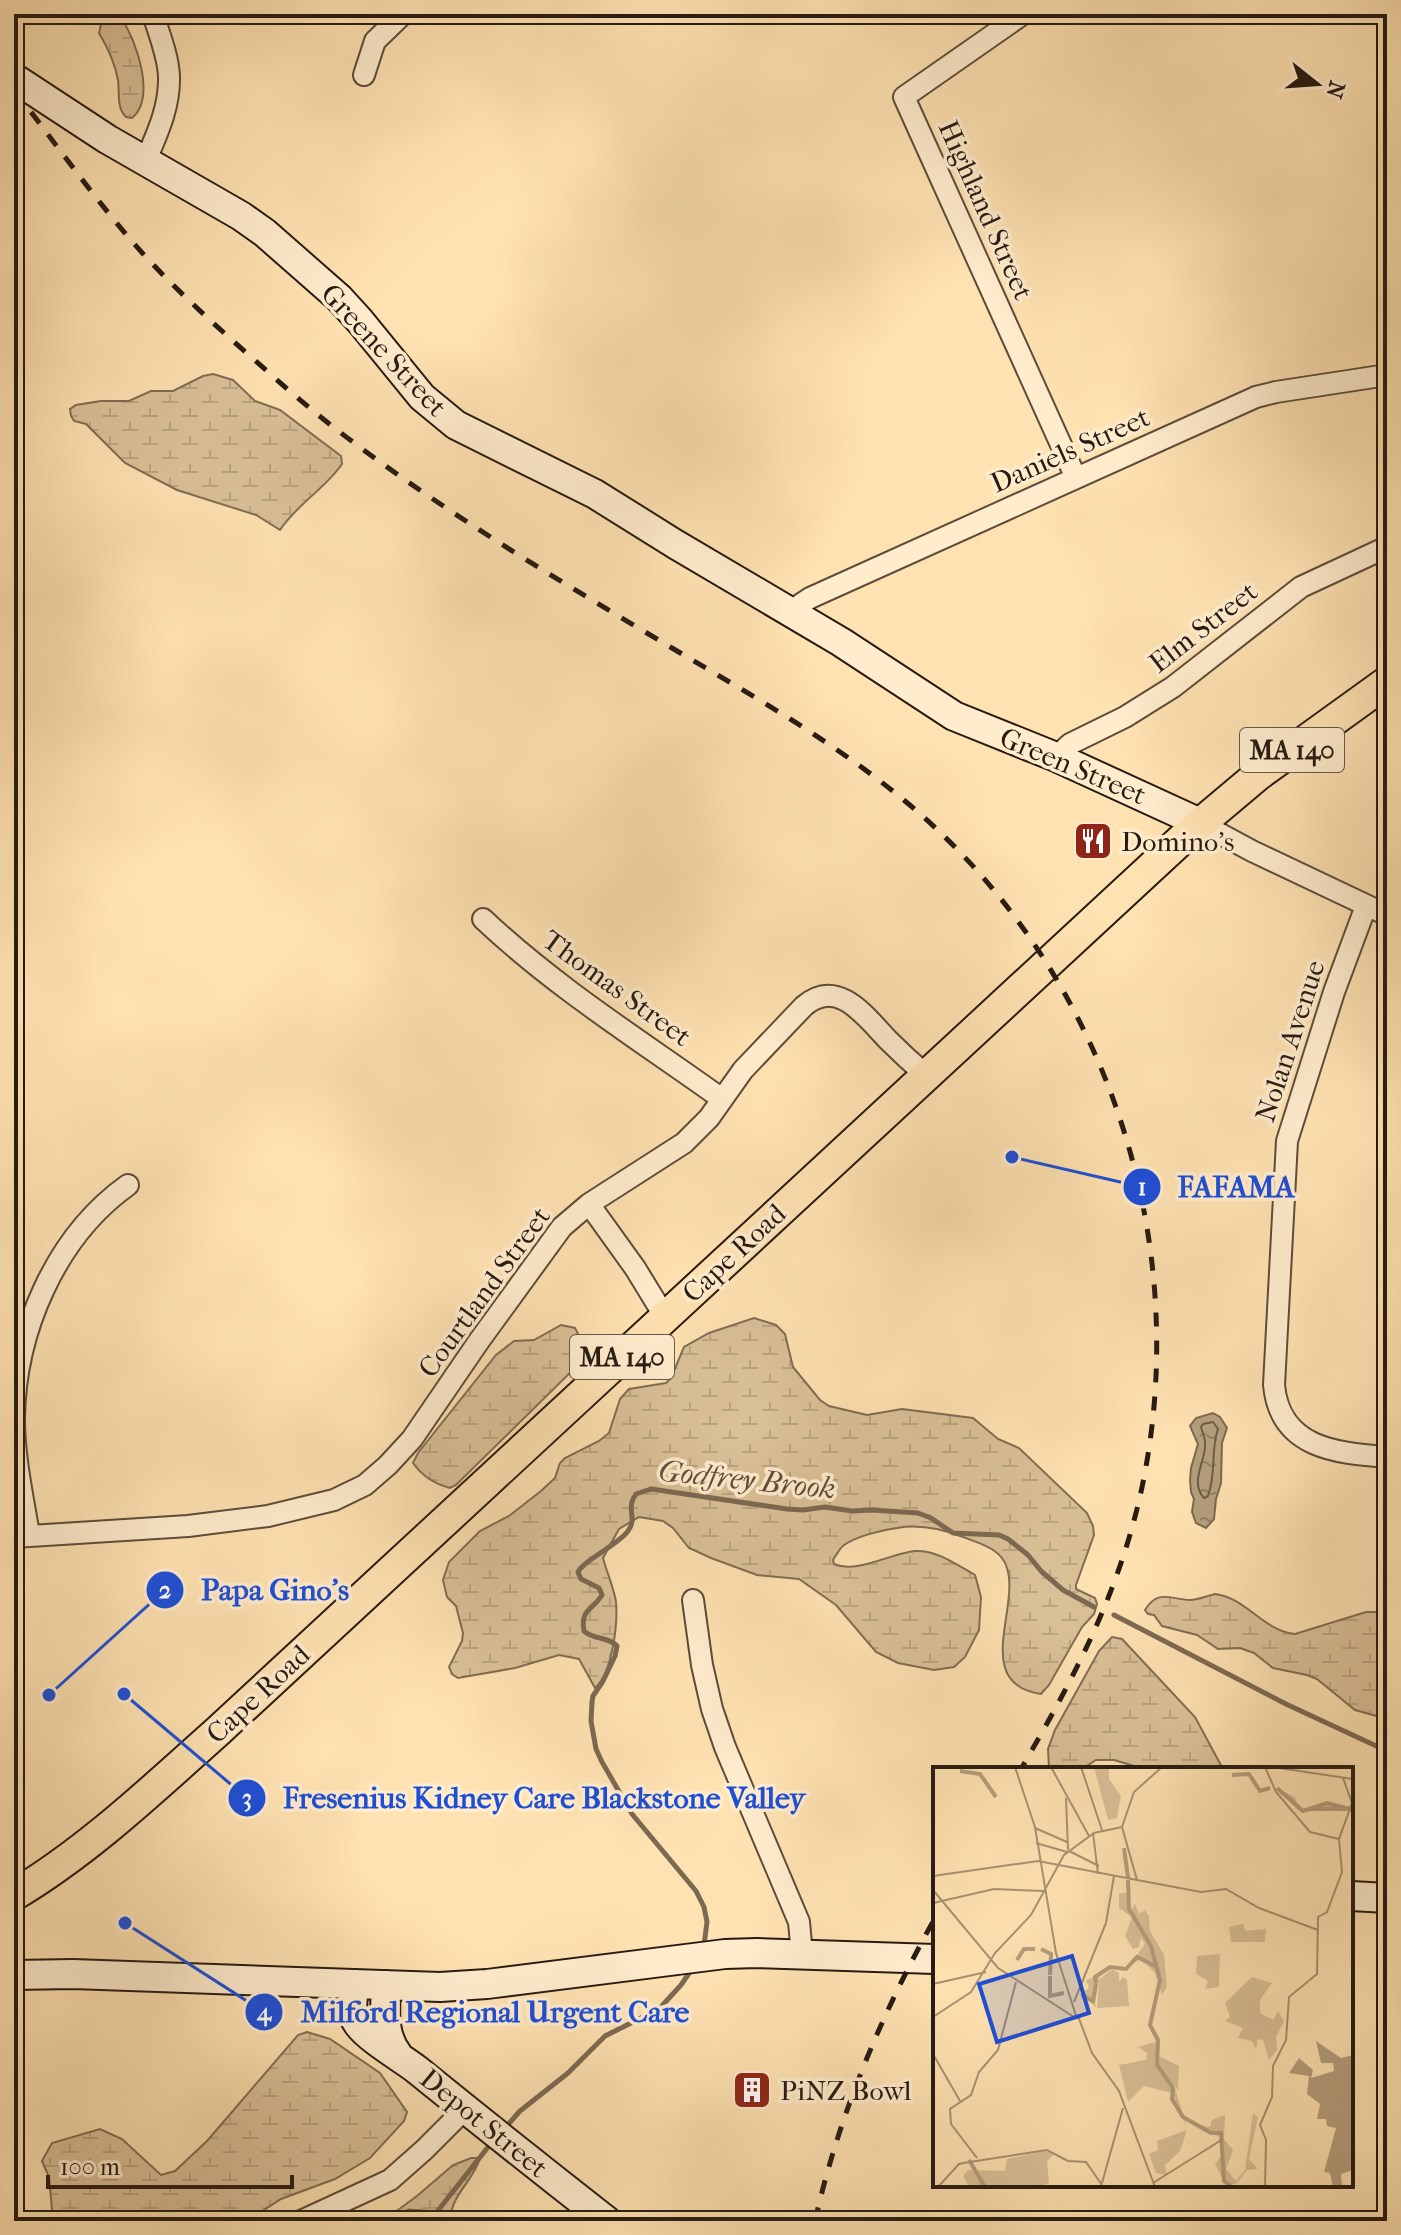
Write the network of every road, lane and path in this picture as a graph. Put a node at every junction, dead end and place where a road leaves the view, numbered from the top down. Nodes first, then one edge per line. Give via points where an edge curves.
1 (153, 14) edge
2 (403, 14) edge
3 (1023, 14) edge
4 (364, 75) dead end
5 (14, 78) edge
6 (145, 162) junction
7 (1387, 375) edge
8 (1076, 478) junction
9 (1387, 547) edge
10 (789, 612) junction
11 (851, 649) joint
12 (1387, 682) edge
13 (1056, 757) junction
14 (1200, 823) junction
15 (1366, 906) junction
16 (1387, 915) edge
17 (483, 919) dead end
18 (926, 1075) junction
19 (722, 1099) junction
20 (128, 1185) dead end
21 (589, 1204) junction
22 (665, 1317) junction
23 (1387, 1457) edge
24 (21, 1536) edge
25 (693, 1600) dead end
26 (25, 1888) edge
27 (1353, 1896) edge
28 (1387, 1898) edge
29 (14, 1910) edge
30 (802, 1955) junction
31 (933, 1959) edge
32 (15, 1963) edge
33 (315, 1982) junction
34 (356, 1984) junction
35 (386, 1985) junction
36 (362, 2029) junction
37 (399, 2055) junction
38 (465, 2109) junction
39 (301, 2221) edge
40 (607, 2221) edge

1 - 6 street via 169,75 168,97
2 - 4 street via 375,41
3 - 8 street, Highland Street via 904,97
5 - 6 main road, Greene Street
6 - 10 main road, Greene Street via 241,216 285,250 349,308 413,387 447,418 595,494
7 - 8 street, Daniels Street via 1256,397
8 - 10 street, Daniels Street
9 - 13 street, Elm Street via 1301,587 1173,687
10 - 11 main road, Greene Street
11 - 13 main road, Green Street via 954,716
12 - 14 main road, Cape Road / MA 140
13 - 14 main road, Green Street
14 - 15 street, Green Street
14 - 18 main road, Cape Road / MA 140
15 - 16 street, Green Street
15 - 23 street, Nolan Avenue via 1286,1151 1274,1385 1281,1410 1312,1443 1330,1451
17 - 19 street, Thomas Street via 569,990
18 - 19 street, Courtland Street via 852,1005 820,996 804,1006
18 - 22 main road, Cape Road / MA 140
19 - 21 street, Courtland Street via 684,1143
20 - 24 street via 94,1214 71,1244 29,1326 14,1419
21 - 22 street
21 - 24 street, Courtland Street via 551,1241 412,1439 357,1489 320,1505 254,1518
22 - 26 main road, Cape Road / MA 140 via 217,1732 110,1825
25 - 30 street via 712,1709 799,1922
26 - 29 main road
27 - 28 main road
30 - 31 main road
30 - 35 main road via 701,1956 478,1985
32 - 33 main road via 64,1973
33 - 34 main road
33 - 36 main road, Depot Street
34 - 35 main road
34 - 36 main road via 352,2010
35 - 37 main road, Depot Street via 386,2031
36 - 37 main road, Depot Street
37 - 38 main road, Depot Street
38 - 39 street via 390,2180
38 - 40 main road, Depot Street

